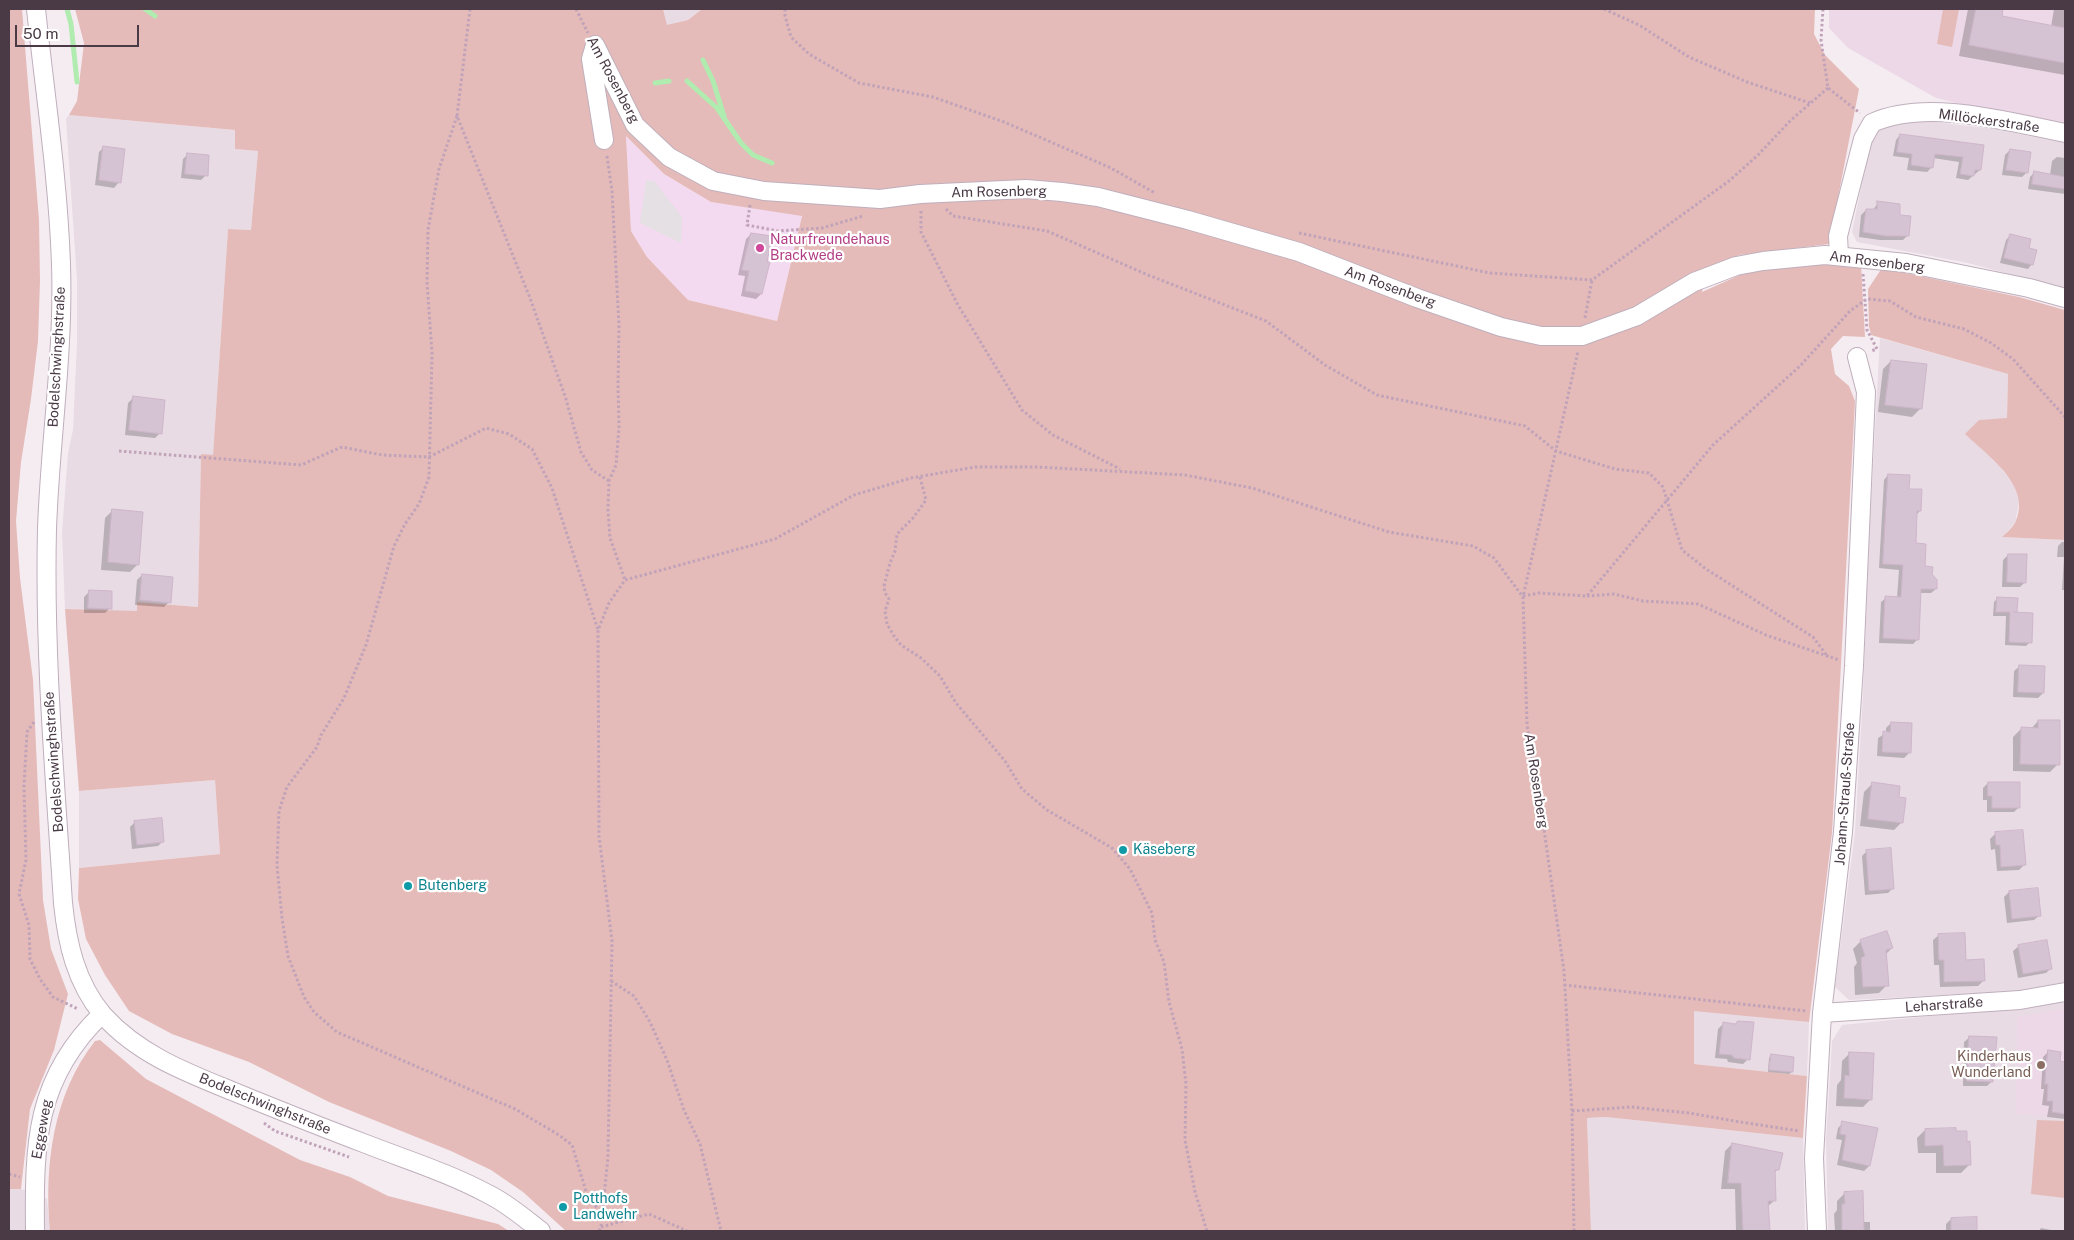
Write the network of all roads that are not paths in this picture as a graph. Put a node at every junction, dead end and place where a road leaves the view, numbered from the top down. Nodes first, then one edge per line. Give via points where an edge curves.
1 (36, 9) edge
2 (2065, 133) edge
3 (604, 140) road end
4 (1839, 255) junction
5 (2065, 298) edge
6 (1856, 357) road end
7 (2065, 992) edge
8 (1822, 1013) junction
9 (97, 1019) junction
10 (35, 1231) edge
11 (540, 1231) edge
12 (1817, 1231) edge

1 - 9 street, Bodelschwinghstraße via 50,126 61,264 61,320 47,527 51,706 66,932 75,966 94,1002
2 - 4 street, Millöckerstraße via 1999,120 1928,112 1872,123 1863,139 1838,236
3 - 4 street, Am Rosenberg via 591,58 595,45 635,125 669,157 713,181 764,191 880,199 1026,189 1098,198 1299,252 1501,327 1541,336 1582,336 1637,316 1694,282 1736,266 1763,260
4 - 5 street, Am Rosenberg via 1906,262
6 - 8 street, Johann-Strauß-Straße via 1866,392 1854,666 1843,832
7 - 8 street, Leharstraße via 2020,1000
8 - 12 street, Johann-Strauß-Straße via 1814,1158
9 - 10 street, Eggeweg via 60,1067 45,1100 37,1139
9 - 11 street, Bodelschwinghstraße via 167,1064 312,1124 456,1178 490,1195

